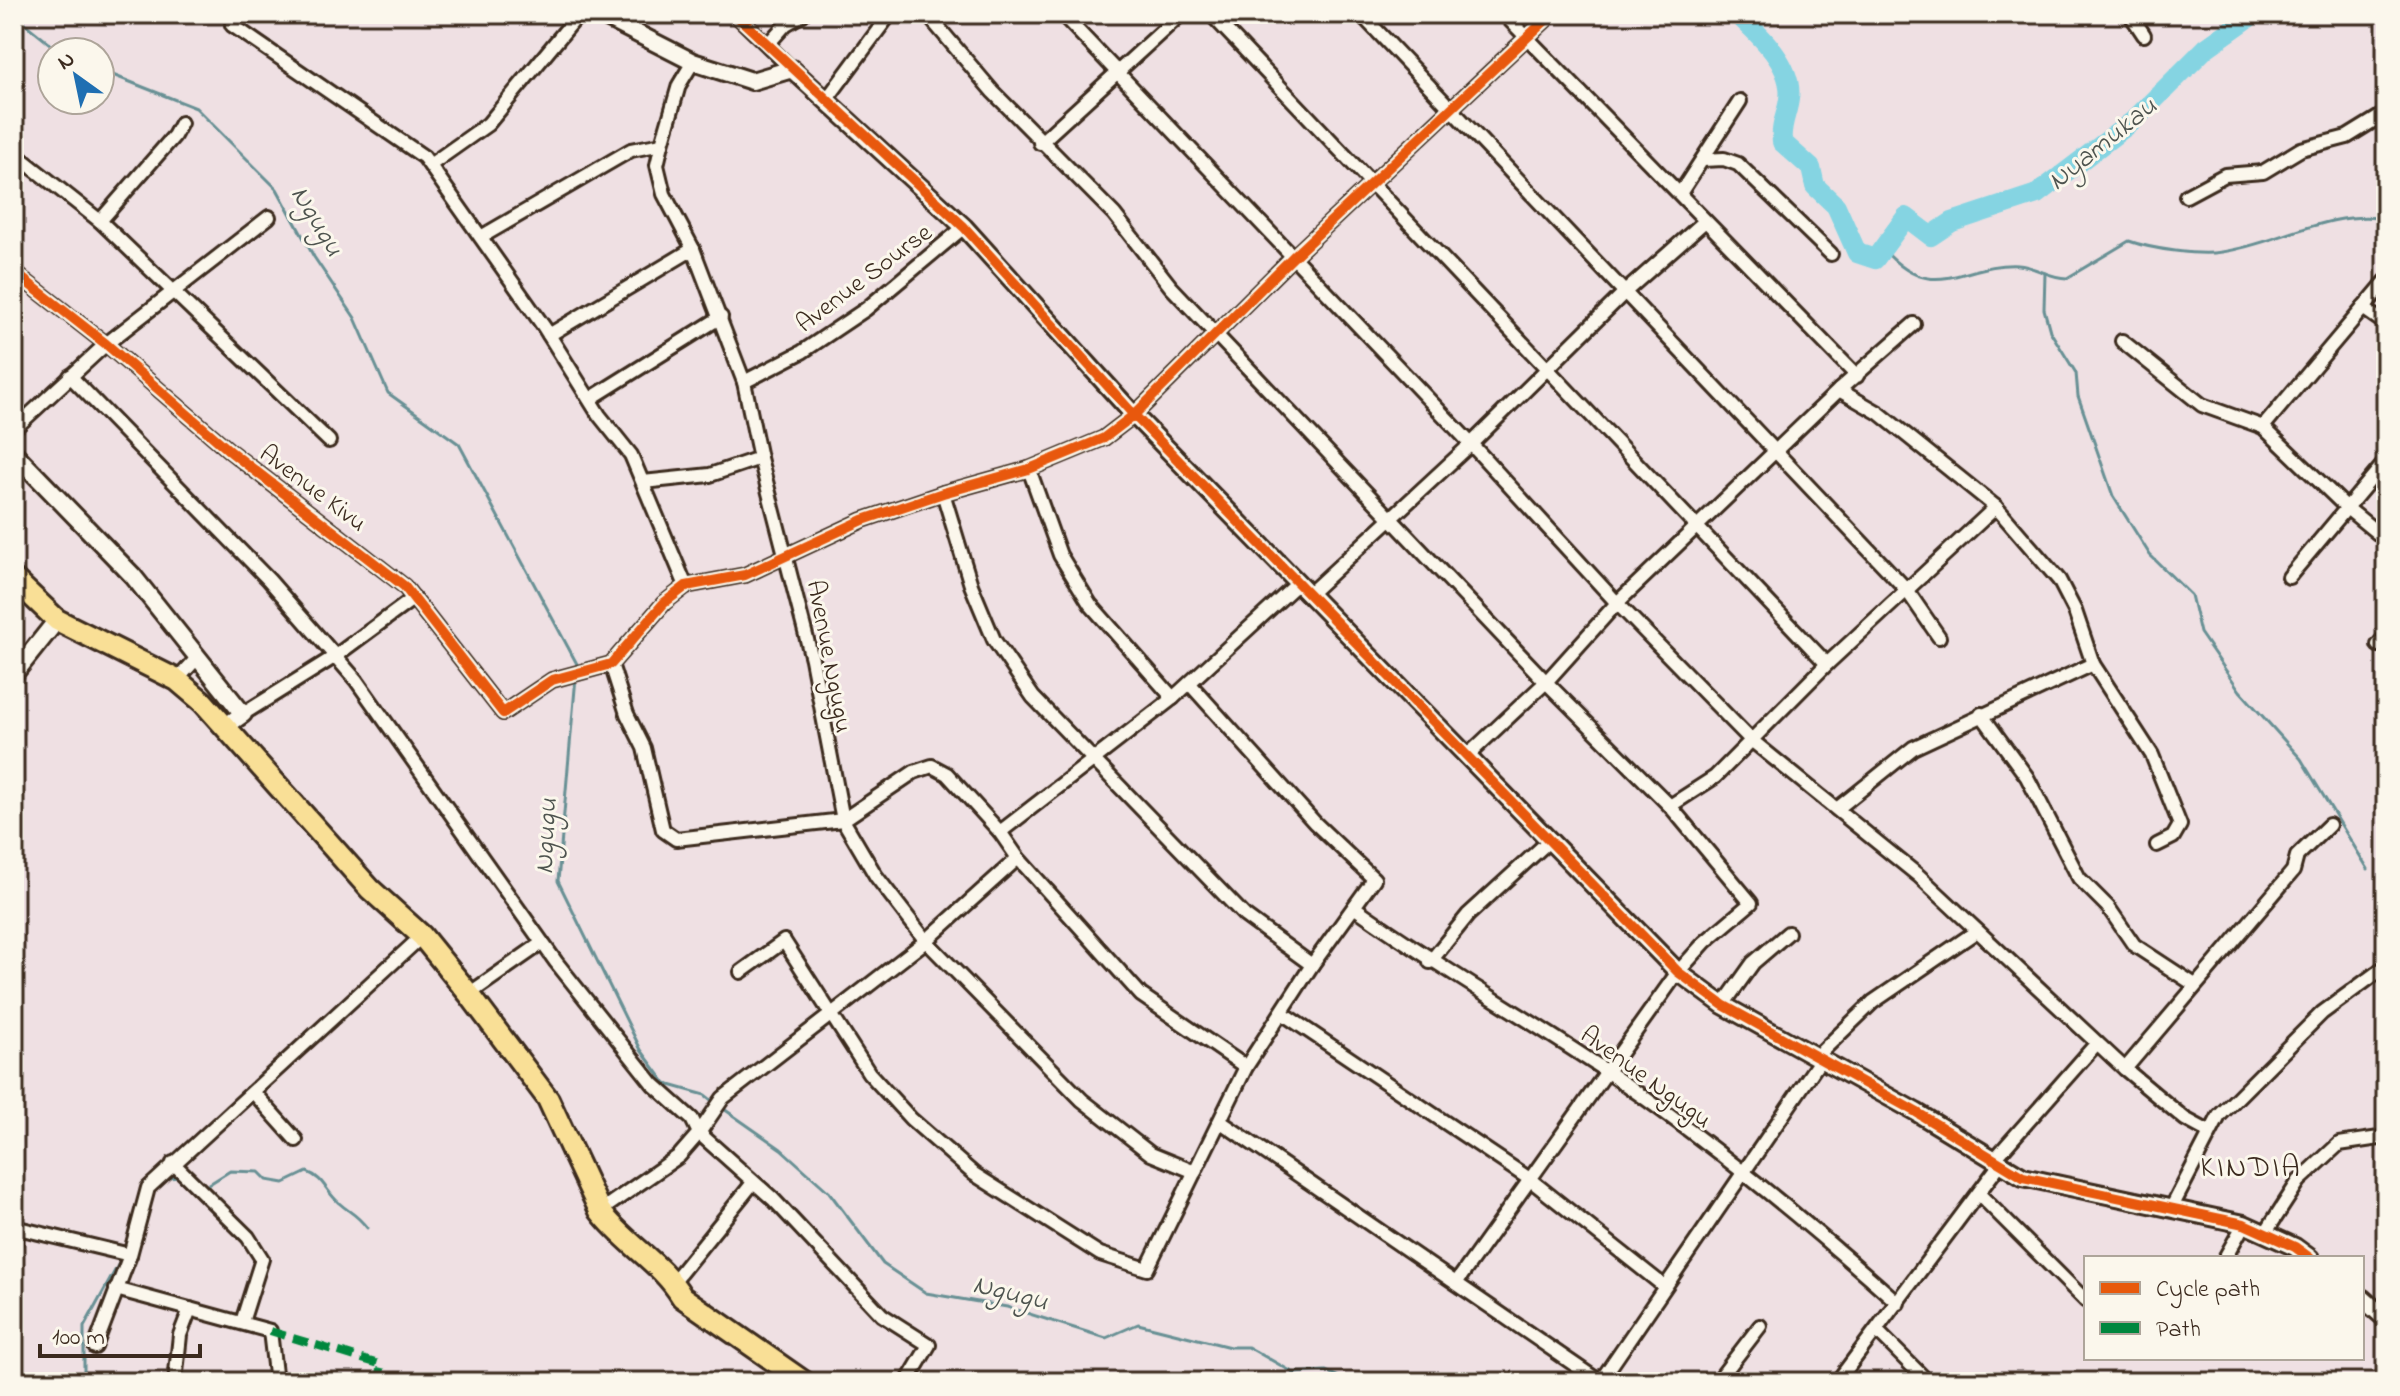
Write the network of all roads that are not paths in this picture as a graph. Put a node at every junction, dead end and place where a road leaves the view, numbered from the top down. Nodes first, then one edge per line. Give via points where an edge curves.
1 (241, 14) edge
2 (579, 14) edge
3 (599, 14) edge
4 (735, 14) edge
5 (803, 14) edge
6 (890, 14) edge
7 (927, 14) edge
8 (1062, 14) edge
9 (1181, 14) edge
10 (1211, 14) edge
11 (1361, 14) edge
12 (1504, 14) edge
13 (1552, 14) edge
14 (2130, 14) edge
15 (2144, 35) dead end
16 (1525, 37) junction
17 (768, 44) junction
18 (693, 62) junction
19 (792, 69) junction
20 (1117, 73) junction
21 (827, 99) junction
22 (1740, 101) dead end
23 (1450, 109) junction
24 (2386, 113) edge
25 (181, 123) dead end
26 (1040, 143) junction
27 (662, 144) junction
28 (14, 153) edge
29 (1702, 160) junction
30 (430, 165) junction
31 (1373, 183) junction
32 (1681, 192) junction
33 (2186, 196) dead end
34 (269, 217) dead end
35 (100, 221) junction
36 (1705, 221) junction
37 (964, 227) junction
38 (481, 237) junction
39 (693, 249) junction
40 (1831, 254) dead end
41 (1293, 257) junction
42 (14, 272) edge
43 (2386, 281) edge
44 (173, 289) junction
45 (1626, 291) junction
46 (2363, 308) junction
47 (721, 317) junction
48 (1914, 324) dead end
49 (2386, 324) edge
50 (1217, 332) junction
51 (549, 335) junction
52 (2122, 341) dead end
53 (106, 344) junction
54 (1547, 369) junction
55 (70, 376) junction
56 (1857, 376) junction
57 (744, 382) junction
58 (1839, 390) junction
59 (590, 399) junction
60 (1134, 415) junction
61 (2263, 427) junction
62 (14, 429) edge
63 (329, 441) dead end
64 (1471, 444) junction
65 (1776, 452) junction
66 (14, 453) edge
67 (760, 458) junction
68 (2386, 461) edge
69 (1029, 469) junction
70 (643, 482) junction
71 (943, 493) junction
72 (1996, 507) junction
73 (2347, 508) junction
74 (1390, 518) junction
75 (1698, 529) junction
76 (2386, 540) edge
77 (788, 554) junction
78 (2289, 577) dead end
79 (14, 579) edge
80 (686, 586) junction
81 (1303, 589) junction
82 (1906, 589) junction
83 (414, 598) junction
84 (1617, 603) junction
85 (57, 620) junction
86 (1939, 637) dead end
87 (334, 657) junction
88 (197, 658) junction
89 (611, 664) junction
90 (1827, 664) junction
91 (2093, 664) junction
92 (14, 674) edge
93 (177, 680) junction
94 (1546, 682) junction
95 (1190, 684) junction
96 (1173, 698) junction
97 (243, 714) junction
98 (1981, 714) junction
99 (226, 726) junction
100 (1750, 739) junction
101 (1467, 756) junction
102 (1094, 763) junction
103 (1670, 806) junction
104 (1837, 809) junction
105 (843, 820) junction
106 (2329, 825) dead end
107 (1000, 832) junction
108 (1551, 839) junction
109 (2157, 845) dead end
110 (1018, 858) junction
111 (1354, 907) junction
112 (1977, 931) junction
113 (1788, 933) dead end
114 (422, 936) junction
115 (926, 941) junction
116 (542, 943) junction
117 (1430, 962) junction
118 (1312, 965) junction
119 (2386, 966) edge
120 (741, 972) dead end
121 (1678, 972) junction
122 (2195, 985) junction
123 (469, 994) junction
124 (1723, 1005) junction
125 (1282, 1013) junction
126 (832, 1017) junction
127 (2097, 1043) junction
128 (1819, 1057) junction
129 (1246, 1067) junction
130 (2125, 1069) junction
131 (1606, 1071) junction
132 (254, 1093) junction
133 (1221, 1122) junction
134 (2209, 1132) junction
135 (699, 1133) junction
136 (2386, 1137) edge
137 (296, 1140) dead end
138 (173, 1163) junction
139 (1997, 1163) junction
140 (1195, 1172) junction
141 (1745, 1174) junction
142 (1528, 1178) junction
143 (752, 1184) junction
144 (1980, 1195) junction
145 (2171, 1209) junction
146 (600, 1211) junction
147 (2244, 1224) junction
148 (16, 1228) edge
149 (2266, 1232) junction
150 (14, 1246) edge
151 (126, 1254) junction
152 (2226, 1256) edge
153 (2307, 1256) edge
154 (673, 1282) junction
155 (1456, 1283) junction
156 (1664, 1286) junction
157 (116, 1289) junction
158 (2084, 1299) edge
159 (2364, 1300) edge
160 (1898, 1303) junction
161 (190, 1309) junction
162 (2386, 1319) edge
163 (242, 1322) junction
164 (1760, 1326) dead end
165 (1877, 1331) junction
166 (95, 1347) dead end
167 (14, 1378) edge
168 (20, 1382) edge
169 (175, 1382) edge
170 (276, 1382) edge
171 (804, 1382) edge
172 (907, 1382) edge
173 (1717, 1382) edge
174 (1837, 1382) edge
175 (1928, 1382) edge

1 - 30 street via 232,25
2 - 30 street via 488,124
3 - 18 street
4 - 17 street
5 - 17 street
6 - 21 street
7 - 26 street
8 - 20 street
9 - 20 street
10 - 31 street
11 - 23 street
12 - 16 street
13 - 16 street
14 - 15 street
16 - 23 street
16 - 32 street
17 - 19 street
18 - 19 street via 752,81
18 - 27 street, Avenue Ngugu via 679,85
19 - 21 street
20 - 26 street
20 - 41 street
21 - 37 street
22 - 29 street
23 - 31 street
23 - 45 street
24 - 33 street via 2347,137 2301,149 2263,172 2225,175
25 - 35 street
26 - 50 street via 1114,214 1171,287
27 - 38 street via 631,150
27 - 39 street, Avenue Ngugu via 657,165 664,194
28 - 35 street
29 - 32 street
29 - 40 street via 1738,164
30 - 38 street
31 - 41 street
31 - 54 street
32 - 36 street
34 - 44 street
35 - 44 street
36 - 45 street
36 - 56 street
37 - 57 street, Avenue Sourse via 866,309 802,352
37 - 60 street
38 - 51 street
39 - 47 street, Avenue Ngugu
39 - 51 street
41 - 50 street
41 - 64 street
42 - 53 street, Avenue Kivu
43 - 46 street
44 - 53 street
44 - 63 street
45 - 54 street
45 - 65 street
46 - 49 street
46 - 61 street
47 - 57 street, Avenue Ngugu
47 - 59 street
48 - 56 street
50 - 60 street
50 - 74 street
51 - 59 street
52 - 61 street via 2202,405
53 - 55 street
53 - 83 street, Avenue Kivu via 189,419 374,560
54 - 64 street
54 - 75 street
55 - 62 street
55 - 87 street via 269,580
56 - 58 street
57 - 67 street, Avenue Ngugu
58 - 65 street
58 - 72 street via 1879,413
59 - 70 street via 631,455
60 - 69 street via 1104,438
60 - 81 street
61 - 73 street
64 - 74 street
64 - 84 street
65 - 75 street
65 - 82 street
66 - 88 street via 133,576
67 - 70 street via 710,475
67 - 77 street, Avenue Ngugu
68 - 73 street
69 - 71 street
69 - 96 street via 1060,555 1090,604
70 - 80 street
71 - 77 street via 863,520
71 - 102 street via 994,640 1033,697
72 - 82 street
72 - 91 street via 2059,580
73 - 76 street
73 - 78 street
74 - 81 street
74 - 94 street
75 - 84 street
75 - 90 street
77 - 80 street via 745,575
77 - 105 street, Avenue Ngugu
79 - 85 main road
80 - 89 street via 664,603
81 - 95 street
81 - 101 street
82 - 86 street
82 - 90 street
83 - 87 street
83 - 89 street, Avenue Kivu via 503,713 552,680
84 - 94 street
84 - 100 street
85 - 92 street
85 - 93 main road
87 - 97 street
87 - 116 street via 356,680
88 - 93 street
88 - 97 street
89 - 105 street via 644,748 663,830 669,835 676,839
90 - 100 street
91 - 98 street
91 - 109 street via 2152,755 2180,825 2173,837
93 - 99 main road
94 - 101 street
94 - 103 street
95 - 96 street
95 - 111 street via 1315,823 1374,879
96 - 102 street
97 - 99 street
98 - 104 street via 1913,748
98 - 122 street via 2027,777 2079,878 2108,907 2134,945
99 - 114 main road via 370,889
100 - 103 street via 1715,777
100 - 104 street
101 - 108 street
102 - 107 street
102 - 118 street via 1245,916
103 - 121 street via 1751,903
104 - 112 street
105 - 107 street via 914,772 932,766 947,774
105 - 115 street via 876,876
106 - 122 street via 2297,856 2293,871
107 - 110 street
108 - 117 street via 1468,915
108 - 121 street
110 - 115 street
110 - 129 street via 1141,995
111 - 117 street, Avenue Ngugu
111 - 118 street
112 - 127 street
112 - 128 street via 1873,1002
113 - 124 street via 1753,963
114 - 123 main road
114 - 132 street
115 - 126 street
115 - 140 street via 1082,1100 1151,1154
116 - 123 street
116 - 135 street via 653,1084 692,1119
117 - 131 street, Avenue Ngugu
118 - 125 street
119 - 134 street via 2322,1013
120 - 126 street via 784,941
121 - 124 street
121 - 131 street
122 - 130 street
123 - 146 main road via 548,1099
124 - 128 street
125 - 129 street
125 - 142 street
126 - 135 street via 723,1098
126 - 140 street via 869,1073 932,1137 974,1174 1100,1254 1147,1269
127 - 130 street
127 - 139 street
128 - 139 street
128 - 141 street
129 - 133 street
130 - 134 street
131 - 141 street, Avenue Ngugu
131 - 142 street
132 - 137 street
132 - 138 street
133 - 140 street
133 - 155 street
134 - 145 street
135 - 143 street
135 - 146 street via 679,1156
136 - 149 street via 2339,1144 2299,1181
138 - 151 street via 148,1188
138 - 163 street via 248,1237 262,1259
139 - 144 street
139 - 145 street via 2023,1177
141 - 156 street
141 - 160 street, Avenue Ngugu
142 - 155 street
142 - 156 street
143 - 154 street
143 - 172 street via 811,1237 882,1315 929,1345
144 - 158 street
144 - 160 street
145 - 147 street
146 - 154 main road
147 - 149 street
147 - 152 street
148 - 150 street
148 - 151 street
149 - 153 street
151 - 157 street
154 - 171 main road via 682,1297
155 - 156 street via 1600,1382
157 - 161 street
157 - 166 street
159 - 162 street
160 - 165 street
161 - 163 street
161 - 169 street via 180,1335
163 - 170 street via 270,1331
164 - 173 street
165 - 174 street
165 - 175 street
167 - 168 street

